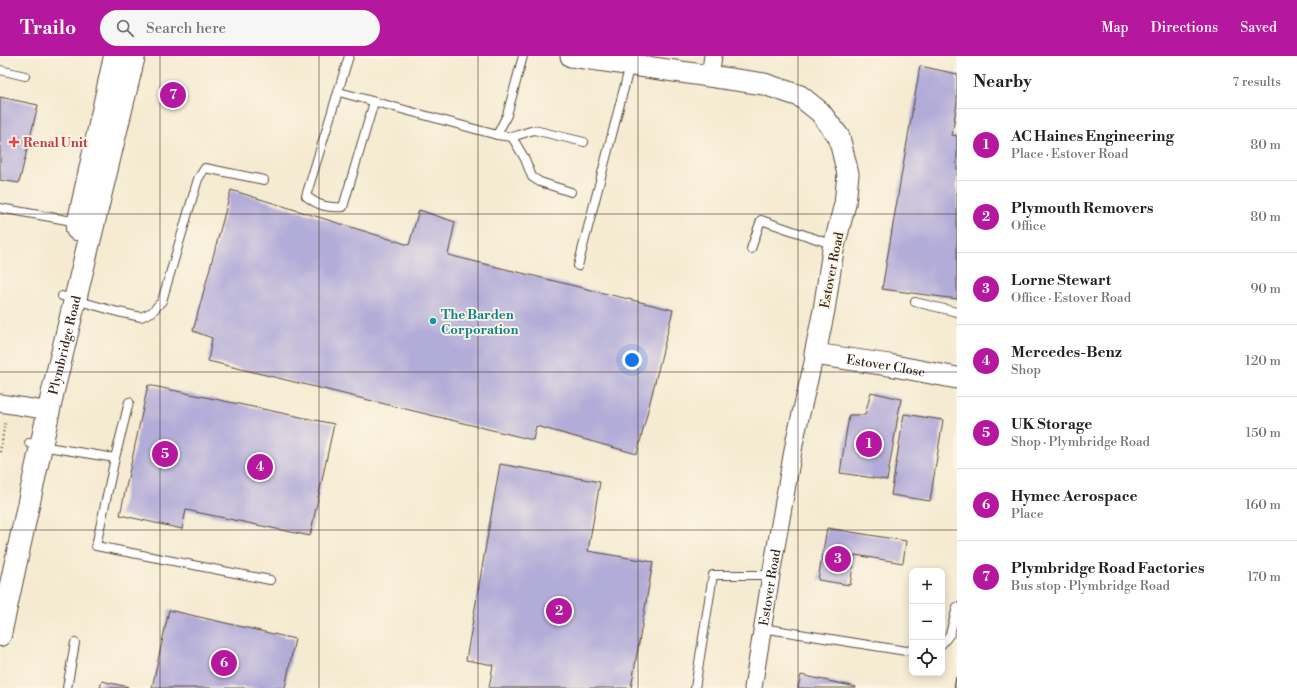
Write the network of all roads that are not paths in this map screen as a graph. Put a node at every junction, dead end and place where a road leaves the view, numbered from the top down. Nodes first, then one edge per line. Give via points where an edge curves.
1 (115, 56) edge
2 (134, 56) edge
3 (349, 56) edge
4 (523, 56) edge
5 (571, 56) edge
6 (630, 64) junction
7 (712, 66) edge
8 (0, 70) edge
9 (25, 76) dead end
10 (339, 92) junction
11 (374, 102) junction
12 (497, 134) junction
13 (512, 137) junction
14 (584, 142) dead end
15 (264, 180) dead end
16 (571, 192) dead end
17 (0, 208) edge
18 (86, 224) junction
19 (834, 245) junction
20 (751, 250) dead end
21 (578, 266) dead end
22 (68, 298) junction
23 (915, 302) dead end
24 (957, 312) edge
25 (815, 354) junction
26 (957, 378) edge
27 (129, 402) dead end
28 (4, 404) edge
29 (43, 410) junction
30 (35, 444) junction
31 (115, 458) junction
32 (771, 575) junction
33 (0, 576) edge
34 (270, 580) dead end
35 (957, 607) edge
36 (762, 628) junction
37 (0, 635) edge
38 (945, 640) edge
39 (75, 643) dead end
40 (909, 650) edge
41 (67, 688) edge
42 (695, 688) edge
43 (752, 688) edge

1 - 18 main road, Plymbridge Road
2 - 18 main road, Plymbridge Road
3 - 10 lane
4 - 12 lane via 507,115
5 - 6 street, Estover Road
6 - 7 street, Estover Road
6 - 21 lane
7 - 19 street, Estover Road via 800,96 820,112 839,137 848,174 845,204
8 - 9 lane
10 - 11 lane
10 - 11 lane via 306,196 313,202 329,208 343,207
11 - 12 lane
12 - 13 lane
13 - 14 lane via 534,130
13 - 16 lane via 532,177
15 - 22 lane via 205,168 198,179 162,301 152,312 141,317
17 - 18 lane
18 - 22 main road, Plymbridge Road
19 - 20 lane via 761,220
19 - 25 street, Estover Road
22 - 29 main road, Plymbridge Road
23 - 24 lane
25 - 26 street, Estover Close
25 - 32 street, Estover Road via 795,439
27 - 31 lane
28 - 29 street
29 - 30 main road, Plymbridge Road
30 - 31 lane
30 - 33 main road, Plymbridge Road
30 - 37 main road, Plymbridge Road
31 - 34 lane via 96,546
32 - 36 street, Estover Road
32 - 42 lane via 713,575
35 - 38 lane via 950,634
36 - 40 lane
36 - 43 street, Estover Road
39 - 41 lane

